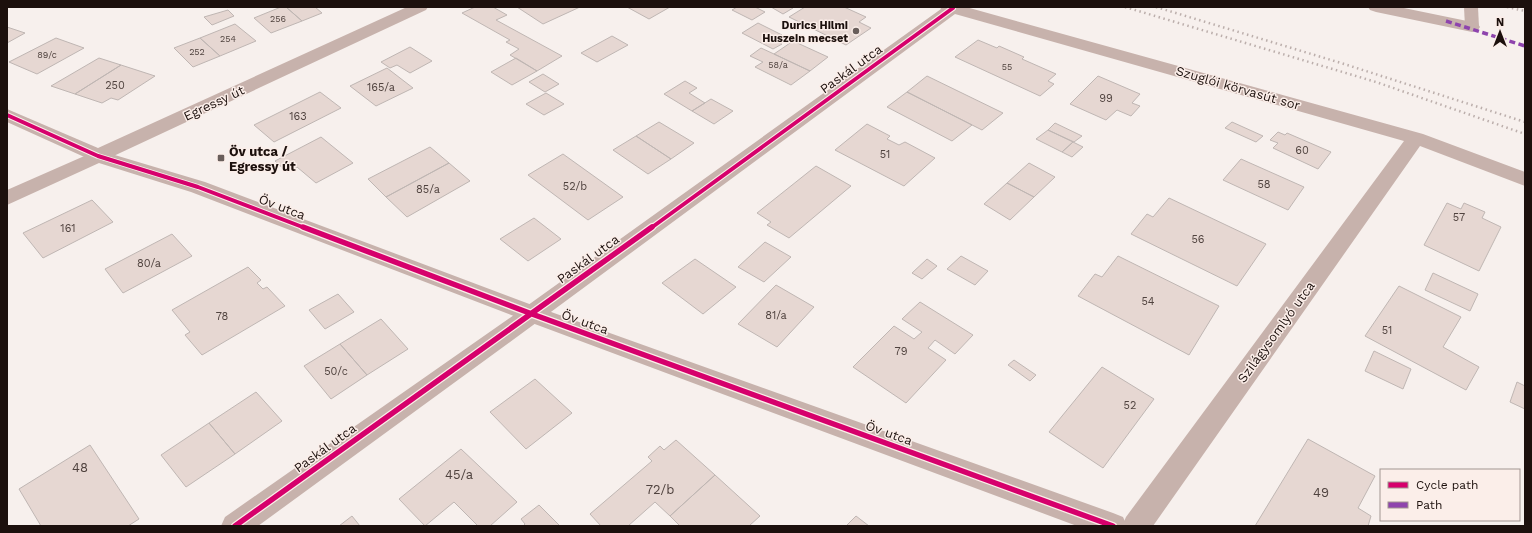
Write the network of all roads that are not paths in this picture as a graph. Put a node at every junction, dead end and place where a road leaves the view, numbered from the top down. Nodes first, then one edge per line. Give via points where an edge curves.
1 (420, 7) edge
2 (1376, 7) edge
3 (1471, 7) edge
4 (951, 8) edge
5 (1472, 27) joint
6 (7, 115) edge
7 (1416, 138) junction
8 (98, 156) junction
9 (1525, 179) edge
10 (7, 198) edge
11 (532, 314) junction
12 (235, 526) edge
13 (1113, 526) edge
14 (1136, 526) edge

1 - 8 street, Egressy út
2 - 5 street
3 - 5 lane
4 - 7 street, Szuglói körvasút sor
4 - 11 street, Paskál utca
6 - 8 street, Öv utca
7 - 9 street, Szuglói körvasút sor
7 - 14 street, Szilágysomlyó utca
8 - 10 street, Egressy út
8 - 11 street, Öv utca via 198,188
11 - 12 street, Paskál utca
11 - 13 street, Öv utca

